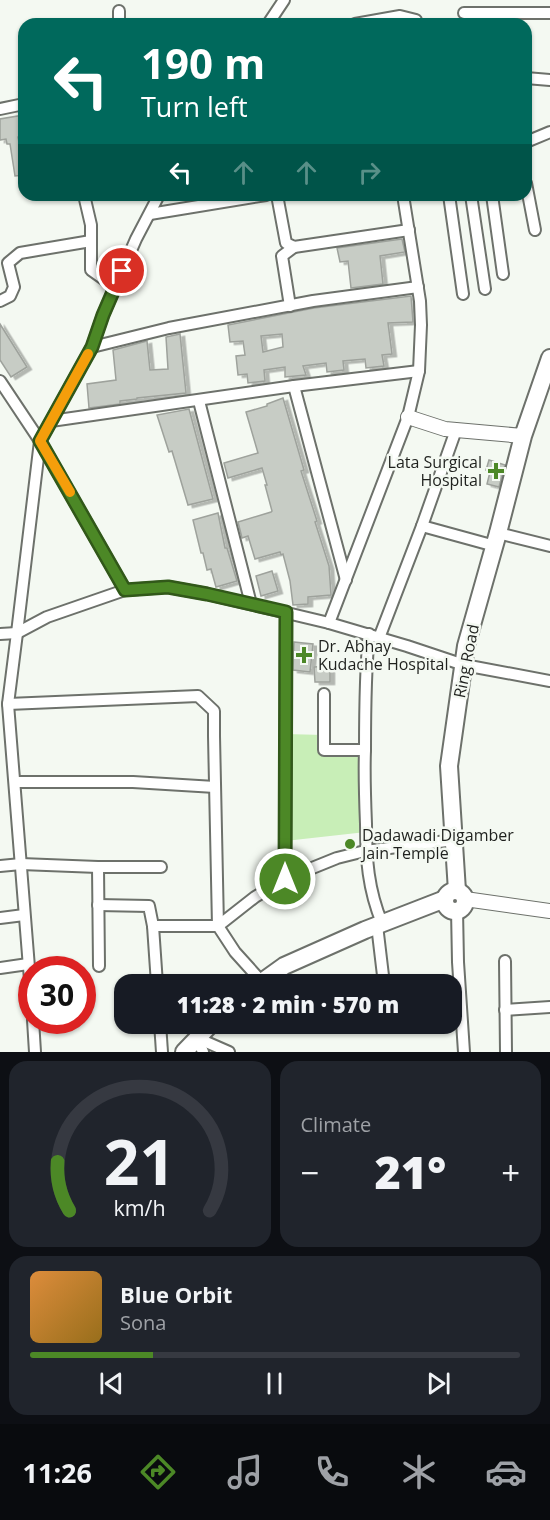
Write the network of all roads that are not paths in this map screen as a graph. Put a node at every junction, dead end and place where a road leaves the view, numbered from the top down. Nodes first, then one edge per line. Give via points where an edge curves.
1 (284, 0) edge
2 (119, 11) dead end
3 (464, 13) dead end
4 (550, 13) edge
5 (120, 18) edge
6 (272, 18) edge
7 (389, 18) edge
8 (408, 18) edge
9 (532, 78) edge
10 (550, 80) edge
11 (18, 105) edge
12 (0, 109) edge
13 (550, 132) edge
14 (532, 140) edge
15 (85, 201) edge
16 (156, 201) edge
17 (229, 201) edge
18 (278, 201) edge
19 (404, 201) edge
20 (450, 201) edge
21 (472, 201) edge
22 (493, 201) edge
23 (529, 201) edge
24 (150, 214) junction
25 (409, 230) junction
26 (535, 230) dead end
27 (91, 241) junction
28 (294, 247) junction
29 (503, 274) dead end
30 (115, 287) junction
31 (418, 287) junction
32 (484, 289) dead end
33 (463, 294) dead end
34 (0, 301) edge
35 (290, 306) junction
36 (92, 347) junction
37 (550, 359) edge
38 (419, 371) junction
39 (1, 383) edge
40 (294, 386) junction
41 (200, 401) junction
42 (408, 417) junction
43 (51, 421) junction
44 (456, 430) junction
45 (523, 436) junction
46 (40, 441) junction
47 (422, 526) junction
48 (497, 539) junction
49 (550, 546) edge
50 (346, 581) junction
51 (125, 590) junction
52 (251, 604) junction
53 (286, 612) junction
54 (329, 623) junction
55 (17, 633) junction
56 (0, 634) edge
57 (374, 636) junction
58 (464, 665) junction
59 (550, 681) edge
60 (324, 694) dead end
61 (8, 704) junction
62 (365, 750) junction
63 (15, 782) junction
64 (215, 787) junction
65 (455, 840) junction
66 (365, 851) junction
67 (21, 864) junction
68 (0, 866) edge
69 (98, 867) junction
70 (160, 867) dead end
71 (285, 879) junction
72 (456, 900) junction
73 (98, 905) junction
74 (550, 910) edge
75 (24, 915) junction
76 (0, 918) edge
77 (379, 924) junction
78 (153, 926) junction
79 (218, 926) junction
80 (27, 956) edge
81 (505, 961) dead end
82 (18, 965) edge
83 (99, 966) dead end
84 (0, 968) edge
85 (156, 974) edge
86 (253, 974) edge
87 (273, 974) edge
88 (383, 974) edge
89 (550, 1007) edge
90 (505, 1010) junction
91 (34, 1034) edge
92 (161, 1034) edge
93 (200, 1045) edge
94 (35, 1052) edge
95 (162, 1052) edge
96 (184, 1052) edge
97 (229, 1052) edge
98 (464, 1052) edge
99 (506, 1052) edge

1 - 6 street
2 - 5 street
3 - 4 street
7 - 8 street
9 - 10 street
11 - 12 street
13 - 14 street
15 - 27 street
16 - 24 street
17 - 24 street
18 - 28 street via 286,243
19 - 25 street
20 - 33 street
21 - 32 street
22 - 29 street
23 - 26 street
24 - 30 street
25 - 28 street
25 - 31 street
27 - 30 street via 91,270
27 - 34 street via 20,254 8,263 14,287 10,296
28 - 35 street via 282,256
30 - 36 street
31 - 35 street
31 - 38 street
35 - 36 street
36 - 43 street
37 - 45 main road, Ring Road
38 - 40 street
38 - 42 street
39 - 46 street
40 - 41 street
40 - 50 street
41 - 43 street
41 - 52 street
42 - 44 main road
42 - 50 street
43 - 46 street
44 - 45 main road
44 - 47 street
45 - 48 main road, Ring Road
46 - 51 street
46 - 55 street
47 - 48 street
47 - 57 street
48 - 49 street
48 - 58 main road, Ring Road
50 - 54 street
51 - 52 street via 168,587
51 - 55 street via 47,617
52 - 53 street
53 - 54 street
53 - 71 street
54 - 57 street
55 - 56 street
55 - 61 street
57 - 58 street
57 - 62 street via 365,669
58 - 59 street
58 - 65 main road, Ring Road via 449,766
60 - 62 street via 324,750
61 - 63 street
61 - 64 street via 198,696 214,711
62 - 66 street
63 - 64 street
63 - 67 street
64 - 79 street
65 - 66 street
65 - 72 main road, Ring Road
66 - 71 street
66 - 77 street
67 - 68 street
67 - 69 street
67 - 75 street
69 - 70 street
69 - 73 street
71 - 79 street
72 - 74 main road
72 - 77 main road
72 - 98 street
73 - 78 street via 149,906
73 - 83 street
75 - 76 street
75 - 80 street
77 - 87 main road
77 - 88 street
78 - 79 street
78 - 85 street
79 - 86 street
81 - 90 street
82 - 84 street
89 - 90 street
90 - 99 street
91 - 94 street
92 - 95 street
93 - 96 main road
93 - 97 street

